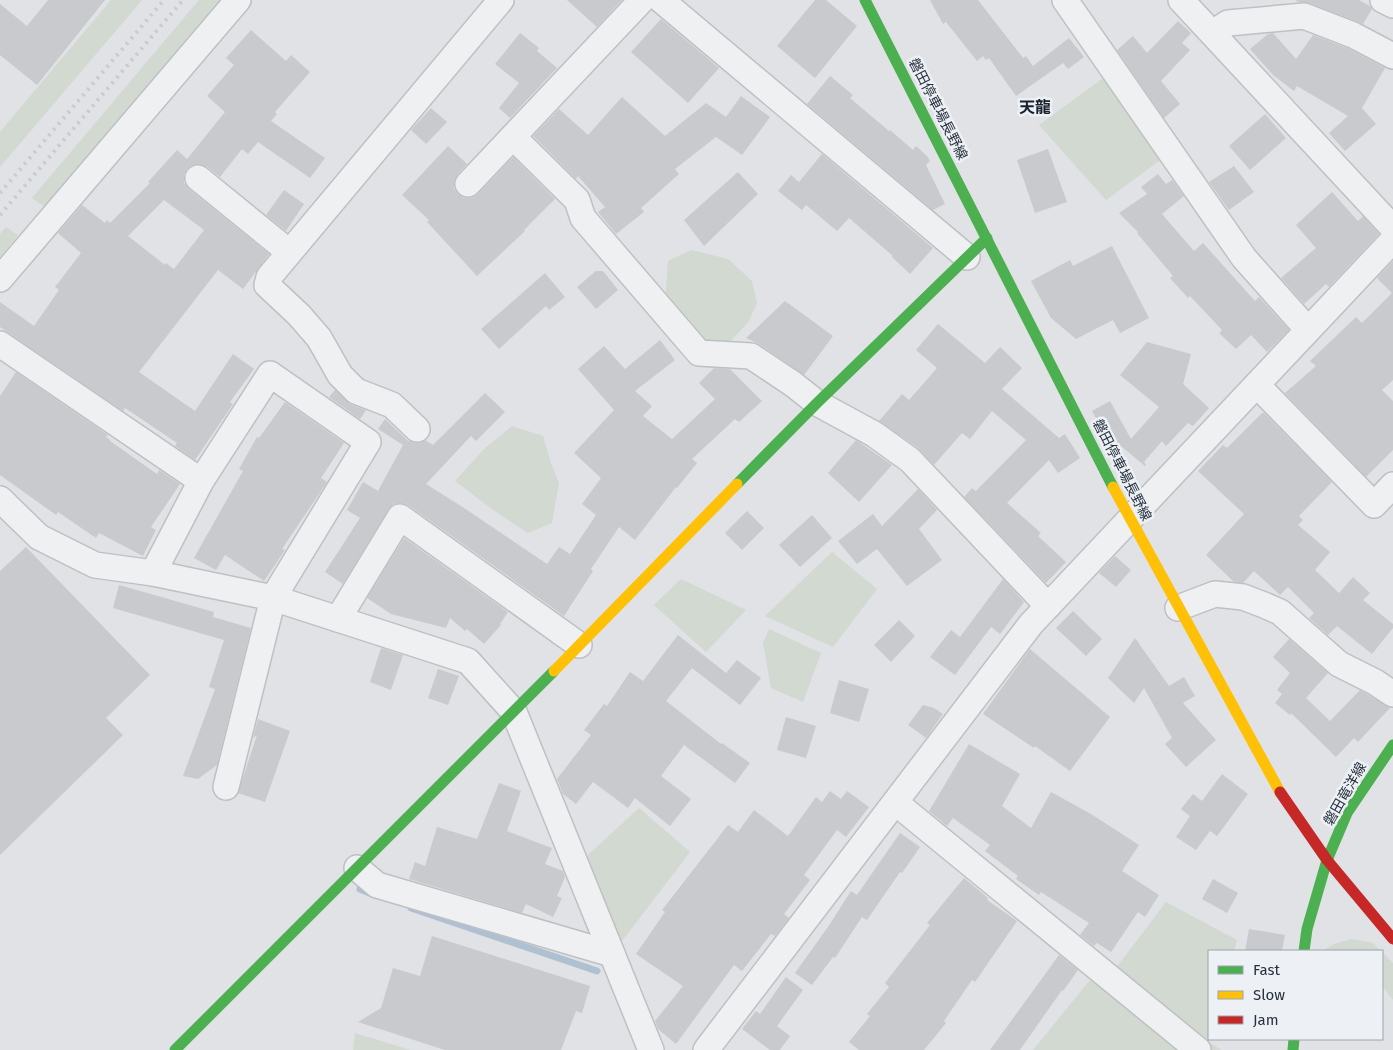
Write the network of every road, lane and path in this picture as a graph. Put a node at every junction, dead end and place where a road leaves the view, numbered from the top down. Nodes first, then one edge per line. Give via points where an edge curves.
1 (238, 0) edge
2 (502, 0) edge
3 (642, 0) edge
4 (661, 0) edge
5 (865, 0) edge
6 (1065, 0) edge
7 (1181, 0) edge
8 (1383, 0) edge
9 (1393, 5) edge
10 (1213, 33) junction
11 (1393, 56) edge
12 (513, 137) junction
13 (198, 178) dead end
14 (468, 184) dead end
15 (1393, 228) edge
16 (987, 238) junction
17 (1393, 240) edge
18 (289, 252) junction
19 (967, 258) junction
20 (0, 279) edge
21 (1308, 330) junction
22 (0, 344) edge
23 (1257, 385) junction
24 (817, 403) junction
25 (417, 429) dead end
26 (201, 481) junction
27 (1393, 485) edge
28 (0, 499) edge
29 (1130, 521) junction
30 (153, 573) junction
31 (273, 598) junction
32 (1048, 606) junction
33 (1178, 608) junction
34 (338, 619) junction
35 (579, 645) junction
36 (1393, 694) edge
37 (514, 712) junction
38 (1393, 745) edge
39 (226, 787) dead end
40 (896, 803) junction
41 (1327, 860) junction
42 (357, 868) junction
43 (1393, 939) edge
44 (1304, 950) edge
45 (612, 954) junction
46 (175, 1050) edge
47 (651, 1050) edge
48 (706, 1050) edge
49 (1198, 1050) edge

1 - 20 street
2 - 18 street
3 - 12 street
4 - 19 street
5 - 16 street, 磐田停車場長野線
6 - 21 street via 1244,258
7 - 10 street
8 - 9 street
10 - 11 street via 1228,23 1304,16 1353,35
10 - 15 street
12 - 14 street
12 - 24 street via 577,200 583,218 699,354 751,356
13 - 18 street
16 - 19 street
16 - 29 street, 磐田停車場長野線
17 - 21 street
18 - 25 street via 269,277 267,285 319,338 340,375 356,391 392,405
19 - 24 street
21 - 23 street
22 - 26 street
23 - 27 street via 1374,505
23 - 29 street
24 - 32 street via 874,434 910,460
24 - 35 street
26 - 30 street
26 - 31 street via 270,374 368,442
28 - 30 street via 39,537 95,565
29 - 32 street
29 - 33 street, 磐田停車場長野線
30 - 31 street
31 - 34 street
31 - 39 street
32 - 40 street
33 - 36 street via 1215,594 1243,597 1264,605 1280,612 1338,664
33 - 41 street, 磐田停車場長野線 via 1282,795
34 - 35 street via 400,517
34 - 37 street via 468,661
35 - 37 street
37 - 42 street
37 - 45 street
38 - 41 street, 磐田竜洋線 via 1347,813
40 - 48 street
40 - 49 street
41 - 43 street, 磐田停車場長野線
41 - 44 street
42 - 45 street via 377,885
42 - 46 street
45 - 47 street

